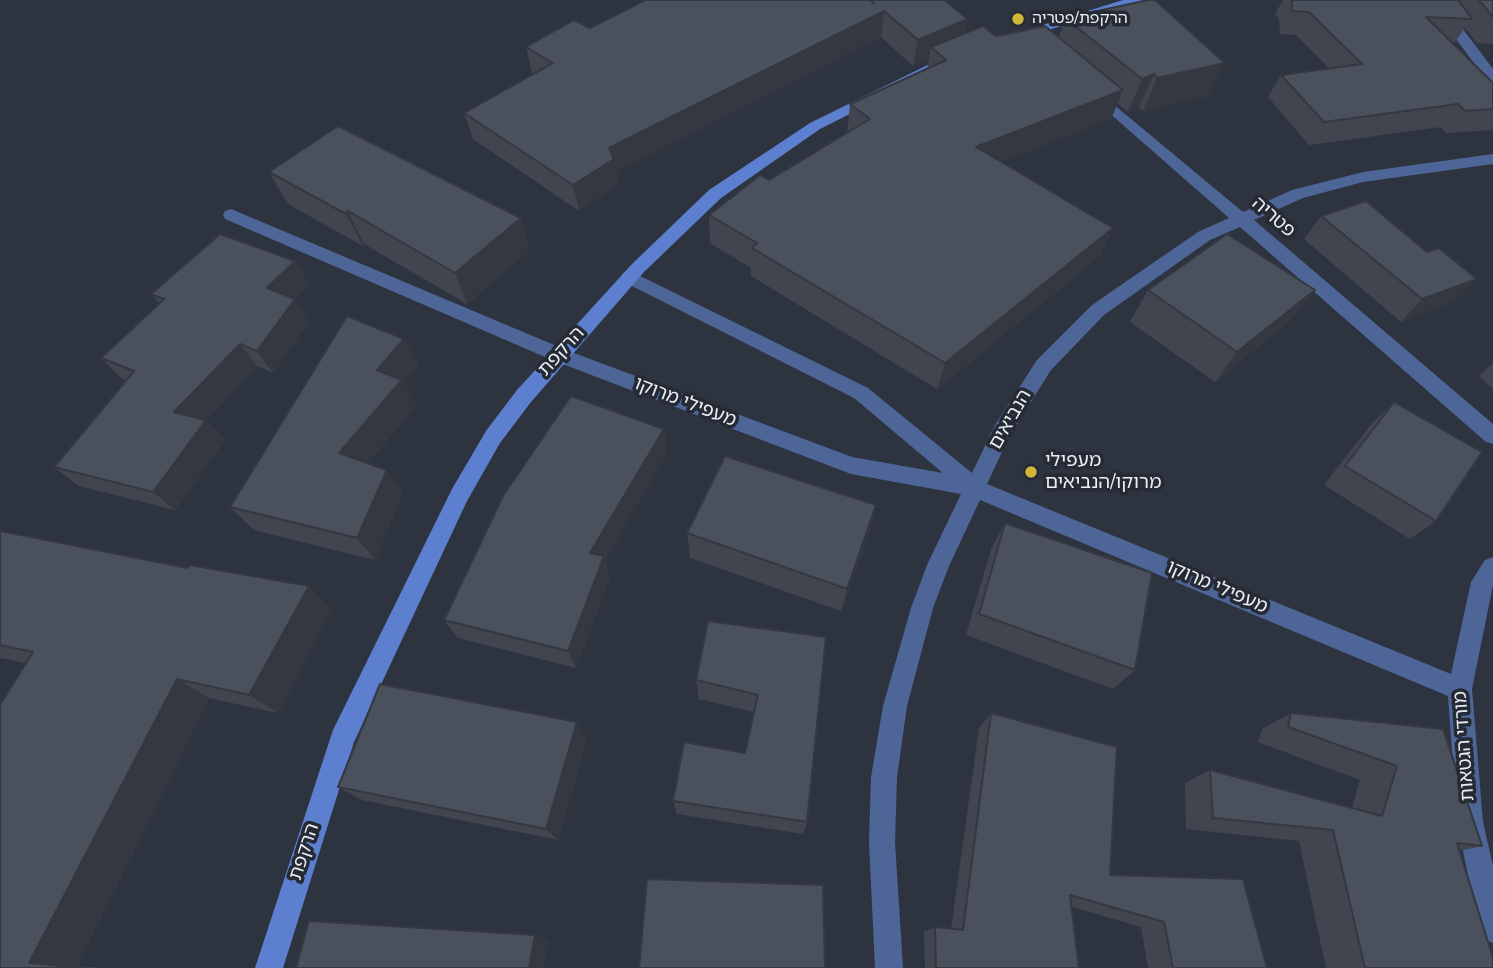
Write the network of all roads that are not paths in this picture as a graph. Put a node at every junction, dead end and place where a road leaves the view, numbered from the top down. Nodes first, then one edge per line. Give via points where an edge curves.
1 (1138, 0) edge
2 (1434, 0) edge
3 (1024, 33) junction
4 (1000, 40) edge
5 (977, 47) edge
6 (1045, 50) edge
7 (1076, 77) edge
8 (1493, 79) edge
9 (1493, 159) edge
10 (231, 215) dead end
11 (1243, 220) junction
12 (630, 277) junction
13 (559, 355) junction
14 (1493, 436) edge
15 (975, 488) junction
16 (1493, 568) edge
17 (1460, 689) junction
18 (1493, 929) edge
19 (268, 968) edge
20 (889, 968) edge

1 - 3 street
2 - 8 street
3 - 4 street
3 - 6 street
5 - 12 street, הרקפת via 855,104 759,162 715,194
7 - 11 street, פטריה
9 - 11 street, הנביאים via 1363,177 1298,194
10 - 13 street, מעפילי מרוקו
11 - 14 street, פטריה
11 - 15 street, הנביאים via 1178,252 1098,310 1063,344 1044,365 1002,432
12 - 13 street, הרקפת
12 - 15 street, מעפילי מרוקו via 861,393
13 - 15 street, מעפילי מרוקו via 851,465
13 - 19 street, הרקפת via 493,437 459,495 342,739
15 - 17 street, מעפילי מרוקו
15 - 20 street, הנביאים via 937,565 895,706 884,777 882,842
16 - 17 street, מורדי הגטאות via 1482,582
17 - 18 street, מורדי הגטאות via 1470,822

